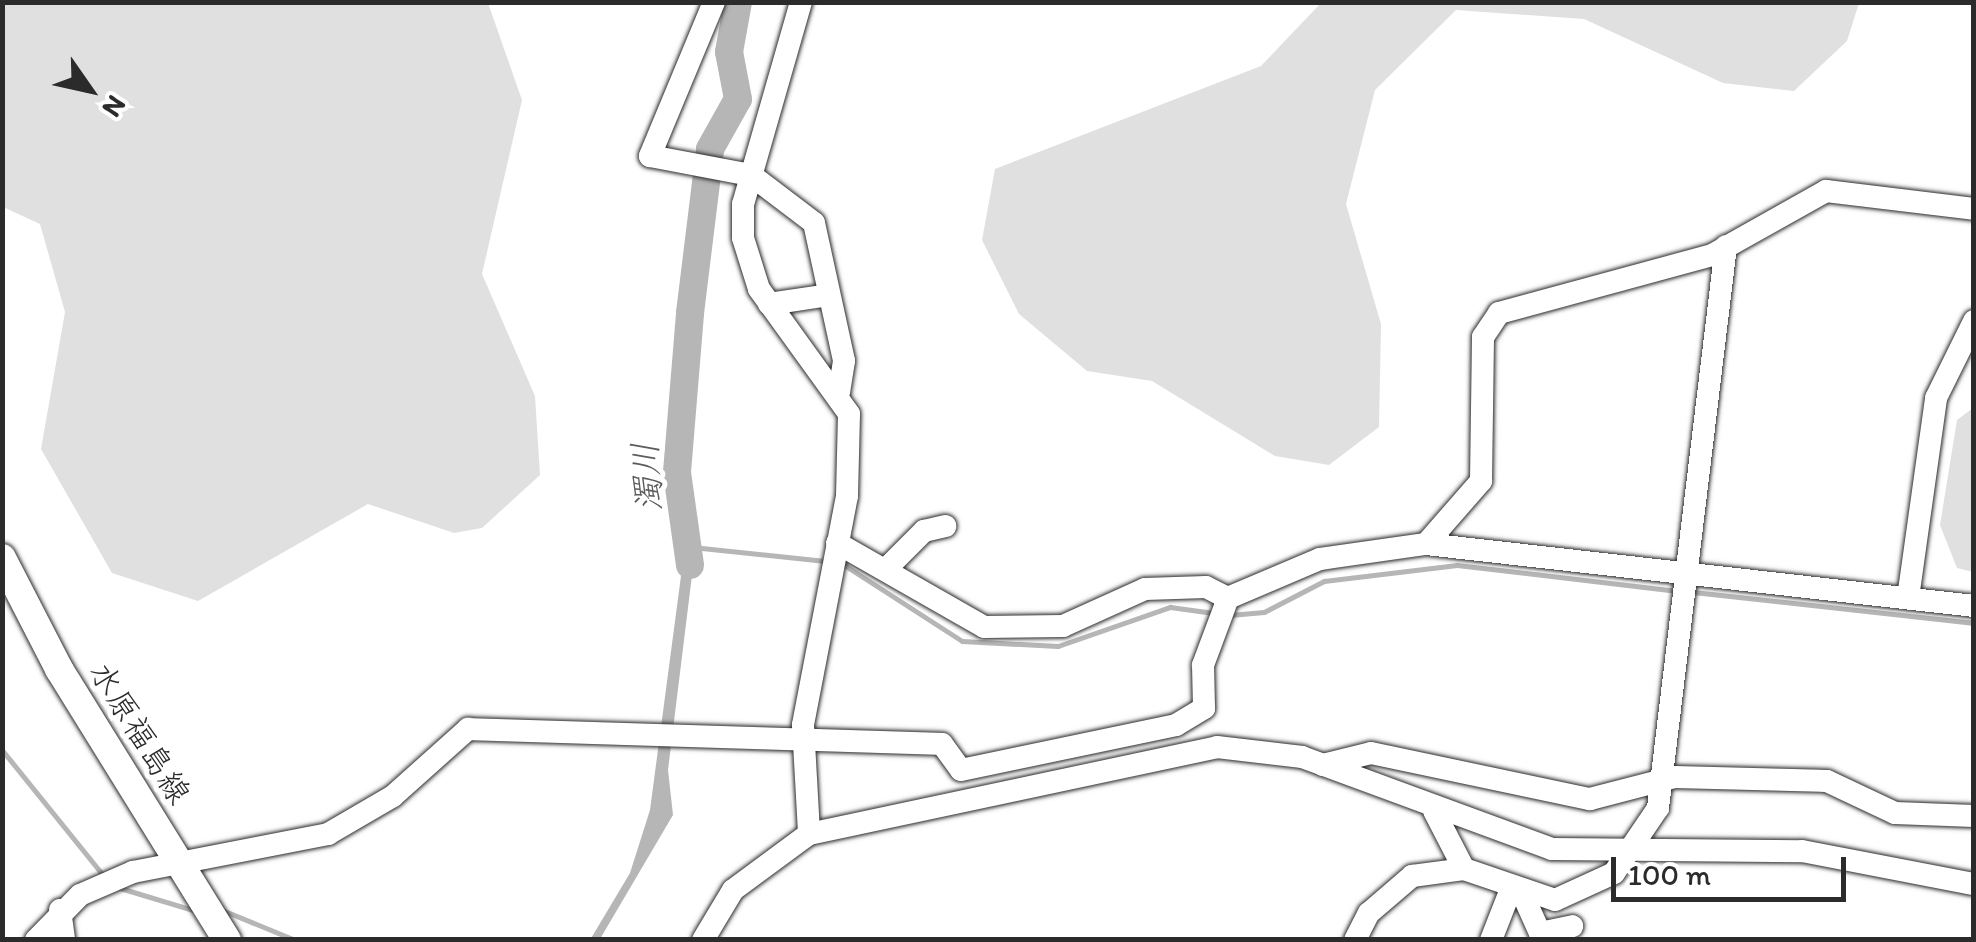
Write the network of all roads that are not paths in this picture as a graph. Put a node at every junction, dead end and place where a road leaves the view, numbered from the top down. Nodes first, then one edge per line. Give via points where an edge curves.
1 (714, 2) edge
2 (802, 2) edge
3 (751, 174) junction
4 (1974, 210) edge
5 (1726, 246) junction
6 (823, 296) junction
7 (769, 304) junction
8 (1974, 321) edge
9 (838, 392) junction
10 (945, 526) dead end
11 (1426, 544) junction
12 (831, 557) junction
13 (2, 558) edge
14 (886, 569) junction
15 (1682, 587) junction
16 (1908, 598) junction
17 (1974, 606) edge
18 (1225, 611) junction
19 (1199, 712) junction
20 (802, 745) junction
21 (1226, 748) junction
22 (1323, 765) junction
23 (1660, 780) junction
24 (1434, 811) junction
25 (1974, 816) edge
26 (809, 834) junction
27 (1632, 850) junction
28 (180, 867) junction
29 (1464, 869) junction
30 (1974, 884) edge
31 (1516, 891) junction
32 (60, 910) junction
33 (1572, 926) dead end
34 (36, 940) edge
35 (64, 940) edge
36 (228, 940) edge
37 (702, 940) edge
38 (1355, 940) edge
39 (1492, 940) edge

1 - 3 street via 650,156
2 - 3 street
3 - 6 street via 814,223
3 - 7 street via 743,238
4 - 5 street via 1826,191
5 - 11 street via 1588,295 1498,313 1483,337 1481,481
5 - 15 street
6 - 7 street
6 - 9 street via 844,361
7 - 9 street
8 - 16 street via 1936,398
9 - 12 street via 850,414
10 - 14 street via 924,531
11 - 15 street
11 - 18 street via 1320,559
12 - 14 street
12 - 20 street
13 - 28 main road, 水原福島線
14 - 18 street via 961,622 984,627 1063,626 1144,589 1206,587
15 - 16 street
15 - 23 street
16 - 17 street
18 - 19 street via 1204,665
19 - 20 street via 1176,725 961,770 942,744
19 - 21 street
20 - 26 street
20 - 28 street via 658,728 468,729 393,796 328,834 256,853 196,854
21 - 22 street
21 - 26 street via 1149,755
22 - 23 street via 1371,753 1590,799
22 - 24 street
23 - 25 street via 1826,780 1895,813
23 - 27 street via 1658,808
24 - 27 street via 1552,849
24 - 29 street
26 - 37 street via 733,890
27 - 30 street via 1802,851
27 - 31 street via 1614,874 1574,894
28 - 32 street via 132,872
28 - 36 main road, 水原福島線
29 - 31 street
29 - 38 street via 1412,876 1369,913
31 - 33 street via 1540,933
31 - 39 street
32 - 34 street
32 - 35 street

